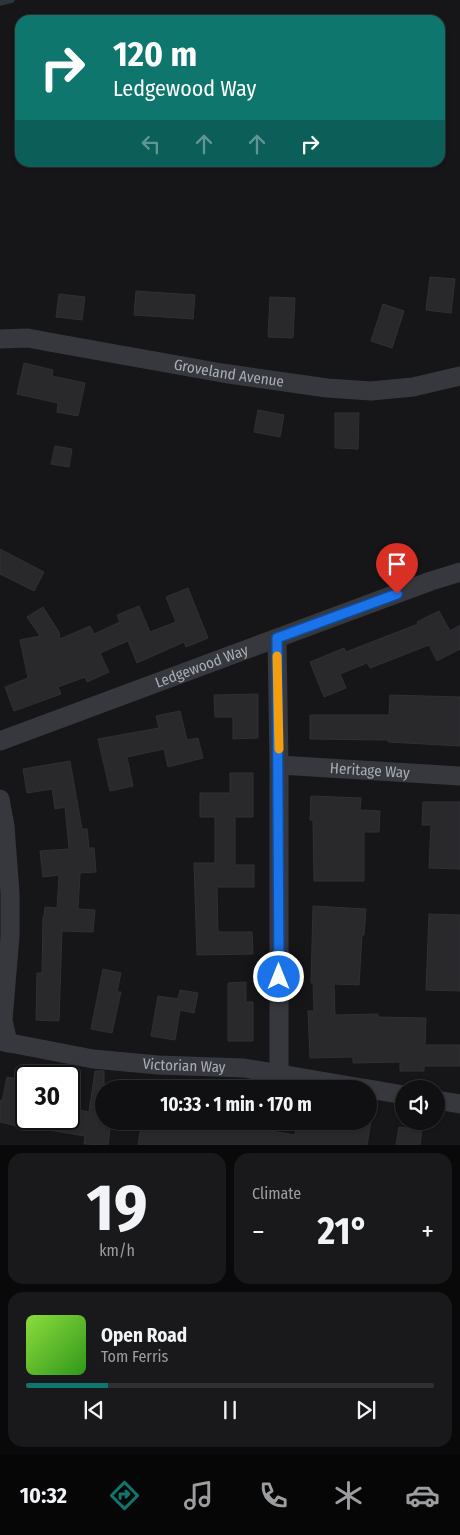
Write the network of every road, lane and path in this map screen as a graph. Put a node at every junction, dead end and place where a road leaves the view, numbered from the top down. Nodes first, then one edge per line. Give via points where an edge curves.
1 (0, 339) edge
2 (460, 376) edge
3 (460, 572) edge
4 (277, 638) junction
5 (0, 741) edge
6 (279, 765) junction
7 (460, 776) edge
8 (0, 799) edge
9 (4, 1042) edge
10 (279, 1073) junction
11 (318, 1080) edge
12 (377, 1090) edge
13 (395, 1094) edge
14 (445, 1102) edge
15 (460, 1104) edge

1 - 2 street, Groveland Avenue via 42,340 222,373 327,388 370,391 414,388
3 - 4 street, Ledgewood Way
4 - 5 street, Ledgewood Way
4 - 6 street
6 - 7 street, Heritage Way
6 - 10 street
8 - 9 street via 10,894
9 - 10 street, Victorian Way via 93,1059
10 - 11 street, Victorian Way
12 - 13 street, Victorian Way
14 - 15 street

